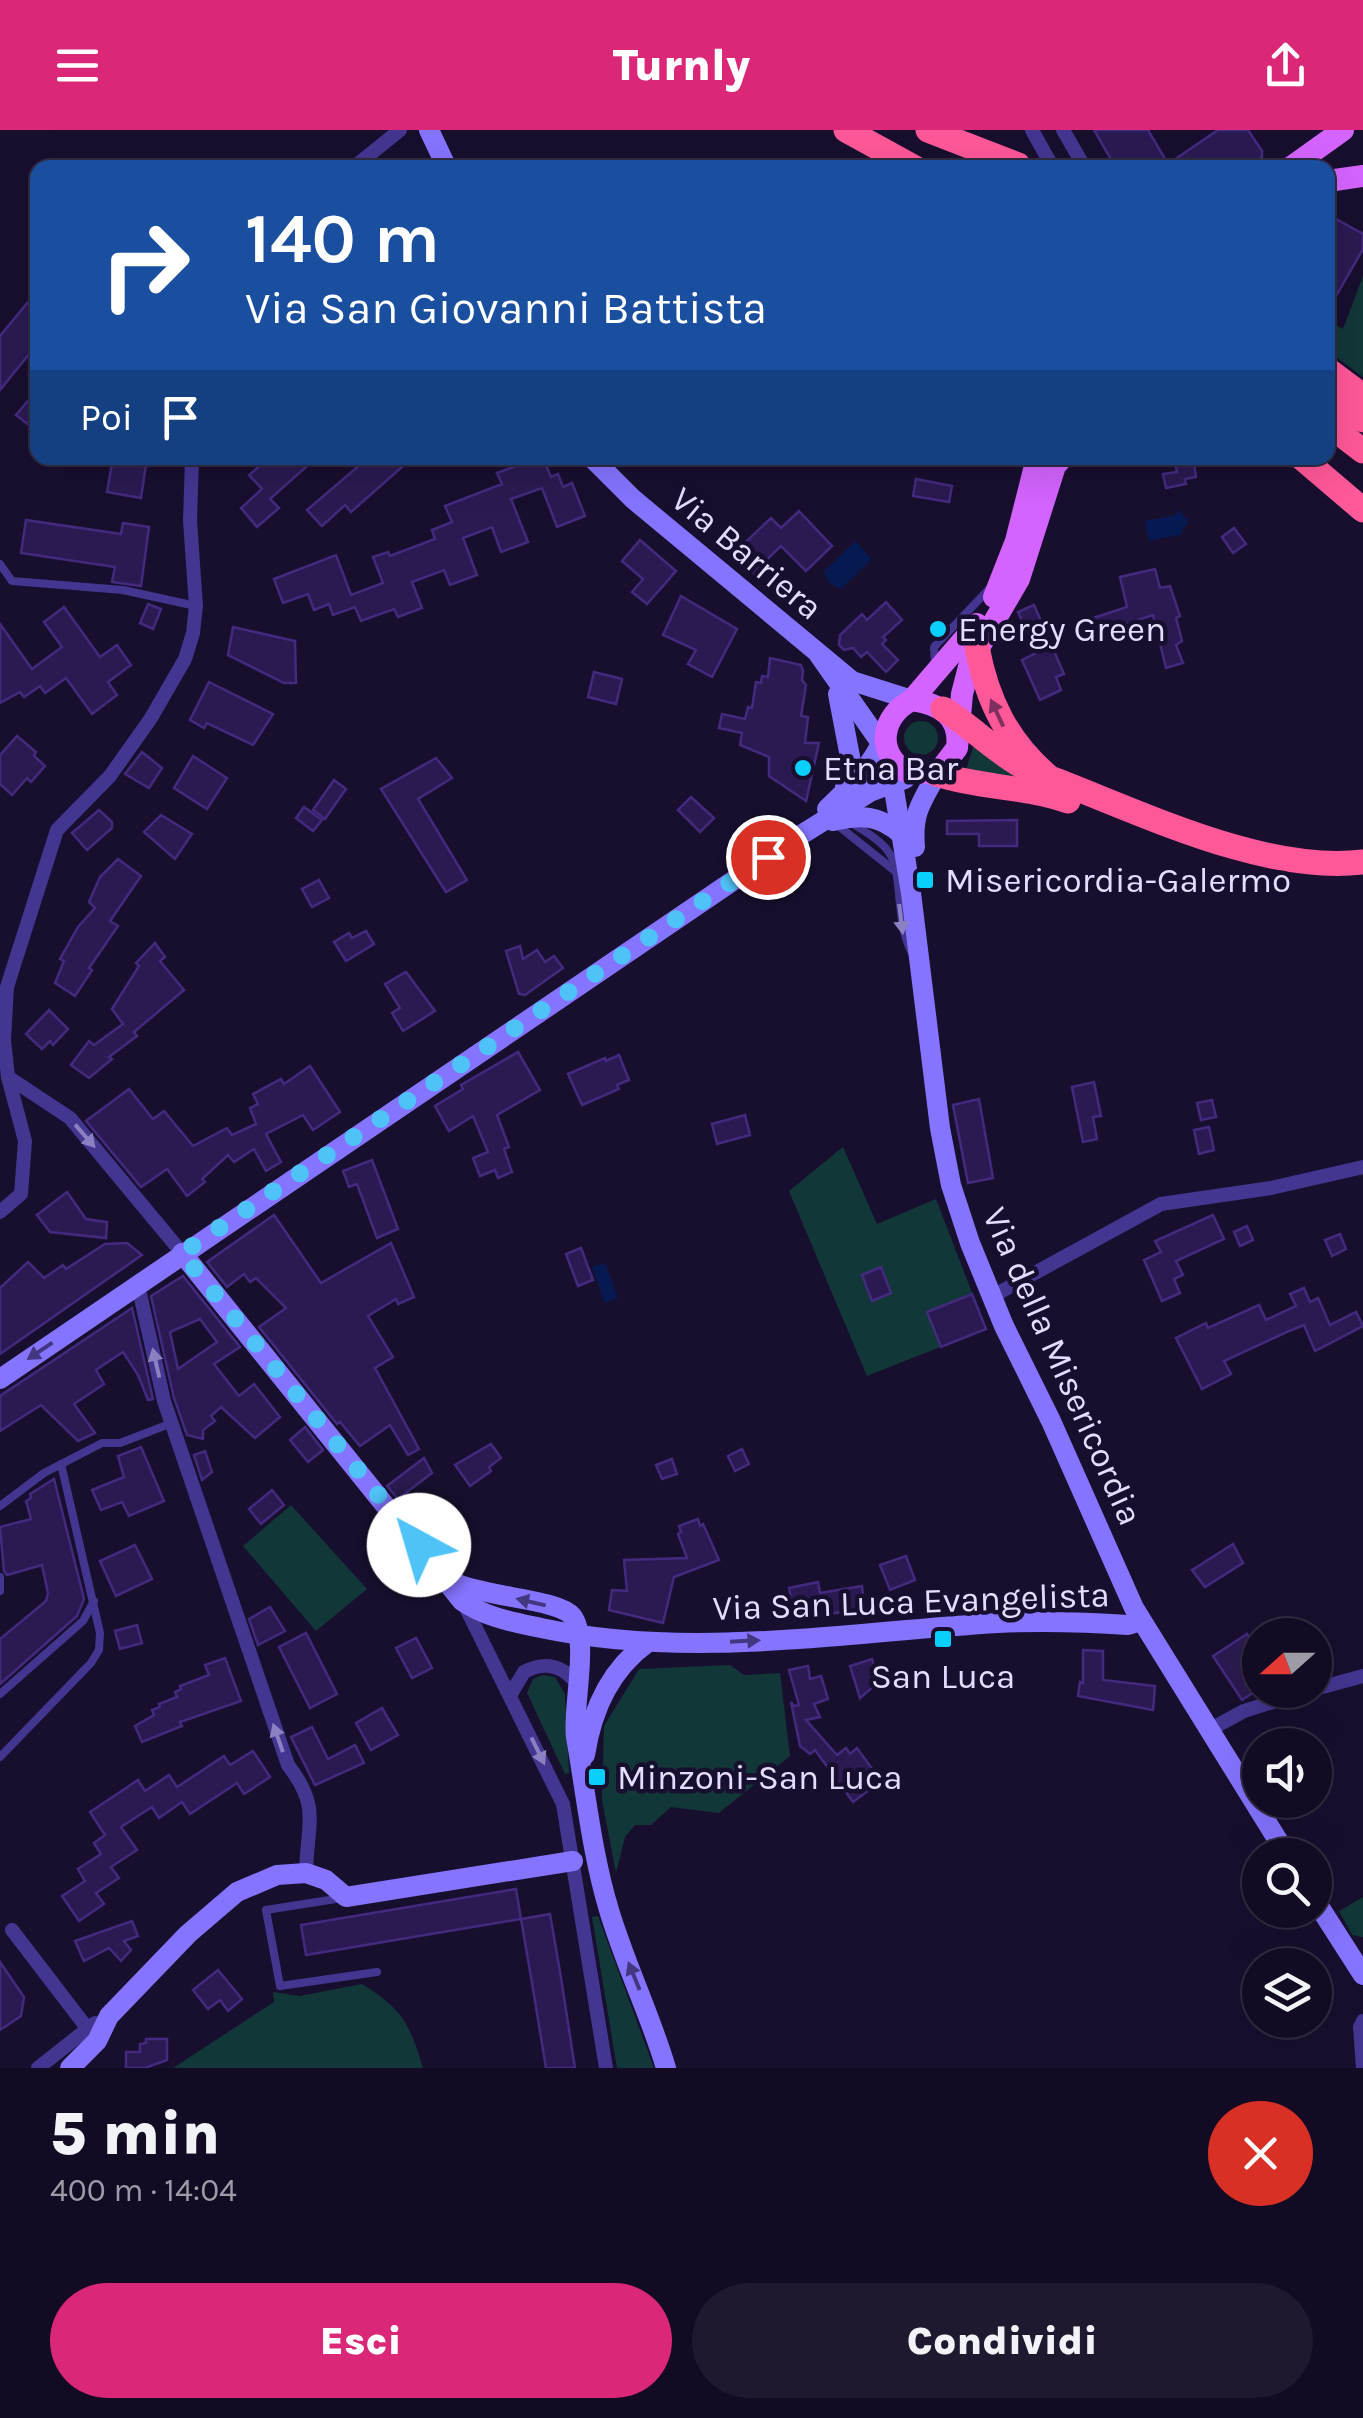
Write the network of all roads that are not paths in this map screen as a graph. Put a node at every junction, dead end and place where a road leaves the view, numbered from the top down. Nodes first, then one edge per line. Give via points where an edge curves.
1 (400, 130) edge
2 (430, 130) edge
3 (846, 130) edge
4 (916, 130) edge
5 (928, 130) edge
6 (1032, 130) edge
7 (1343, 130) edge
8 (1066, 136) edge
9 (363, 160) edge
10 (444, 160) edge
11 (900, 160) edge
12 (967, 160) edge
13 (1003, 160) edge
14 (1049, 160) edge
15 (1051, 160) edge
16 (1081, 160) edge
17 (1301, 160) edge
18 (1363, 176) edge
19 (1335, 180) edge
20 (1335, 375) edge
21 (1363, 396) edge
22 (1335, 399) edge
23 (1363, 420) edge
24 (1335, 429) edge
25 (1363, 450) edge
26 (192, 465) edge
27 (599, 465) edge
28 (1035, 465) edge
29 (1056, 465) edge
30 (1310, 465) edge
31 (1363, 510) edge
32 (0, 564) edge
33 (196, 606) junction
34 (977, 647) junction
35 (818, 655) junction
36 (835, 682) junction
37 (905, 697) junction
38 (954, 722) junction
39 (885, 744) junction
40 (1050, 778) junction
41 (929, 780) junction
42 (894, 783) junction
43 (842, 795) junction
44 (833, 822) junction
45 (902, 836) junction
46 (796, 838) junction
47 (1363, 862) edge
48 (1363, 877) edge
49 (911, 893) junction
50 (920, 969) junction
51 (8, 1077) junction
52 (1363, 1167) edge
53 (0, 1212) edge
54 (182, 1253) junction
55 (138, 1285) junction
56 (991, 1296) junction
57 (0, 1379) edge
58 (172, 1423) junction
59 (60, 1464) junction
60 (0, 1506) edge
61 (443, 1574) junction
62 (0, 1577) edge
63 (0, 1591) edge
64 (94, 1601) junction
65 (462, 1601) junction
66 (1141, 1621) junction
67 (578, 1636) junction
68 (648, 1643) junction
69 (1363, 1676) edge
70 (1332, 1684) edge
71 (580, 1687) junction
72 (0, 1694) edge
73 (511, 1694) junction
74 (1253, 1708) edge
75 (1209, 1730) junction
76 (0, 1757) edge
77 (582, 1772) junction
78 (1276, 1838) edge
79 (573, 1861) junction
80 (306, 1873) junction
81 (346, 1897) junction
82 (1332, 1927) edge
83 (12, 1930) dead end
84 (1341, 1941) junction
85 (1363, 1948) edge
86 (377, 1972) dead end
87 (1363, 1975) edge
88 (1363, 2020) edge
89 (85, 2052) edge
90 (38, 2068) edge
91 (606, 2068) edge
92 (666, 2068) edge
93 (1363, 2068) edge

1 - 9 street
2 - 10 main road
3 - 11 highway
4 - 12 highway
5 - 13 highway
6 - 14 street
7 - 17 main road
8 - 15 street
8 - 16 street
18 - 19 main road
20 - 21 highway
22 - 23 highway
24 - 25 highway
26 - 33 street
27 - 35 main road, Via Barriera
28 - 37 main road via 1006,571 981,619 932,677
29 - 34 main road via 1019,580
30 - 31 highway
32 - 33 lane via 12,581 124,590
33 - 51 street via 185,659 151,718 110,776 57,830 7,986
34 - 38 main road
40 -> 34 highway via 1001,723
35 - 36 main road
35 - 37 main road via 852,682
36 - 39 main road
36 - 43 main road via 851,762
37 - 38 main road
37 - 39 main road
38 - 40 highway
38 - 41 main road via 954,756
39 - 41 main road via 898,766
39 - 42 main road
39 - 43 main road
40 - 47 highway via 1238,848 1320,863
41 - 42 main road
41 - 48 highway via 1040,791 1272,871
41 - 49 main road via 913,826
42 - 44 main road via 870,792
42 - 45 main road
43 - 46 main road
44 - 45 main road via 878,818
44 - 46 main road
44 -> 50 lane via 895,871 903,937
45 - 49 main road
46 - 54 main road
49 - 50 main road, Via della Misericordia
50 - 56 main road, Via della Misericordia via 944,1155
51 - 53 street via 25,1141 23,1185
51 -> 54 street via 70,1118
52 - 56 street via 1161,1204
54 - 55 main road
54 - 61 main road
55 -> 57 main road
58 -> 55 street
56 - 66 main road, Via della Misericordia
58 - 59 lane via 102,1443
80 -> 58 street via 312,1811 288,1766
59 - 60 lane
59 - 64 lane
61 - 65 main road
67 -> 61 main road via 564,1610 469,1588
62 - 63 lane
64 - 72 lane via 84,1621
64 - 76 lane via 99,1650 92,1664
65 - 67 main road, Via San Luca Evangelista via 480,1613
65 - 73 street
68 -> 66 main road, Via San Luca Evangelista
66 - 75 main road, Via San Luca Evangelista
67 - 68 main road, Via San Luca Evangelista
67 - 71 main road
68 - 77 main road via 613,1676 595,1710
69 - 70 street
71 - 73 street via 548,1664 524,1672
71 - 77 main road via 575,1730
73 -> 79 street via 563,1804
74 - 75 street
75 - 78 main road, Via San Luca Evangelista
92 -> 77 main road via 608,1908
79 - 81 main road
79 - 91 street
80 - 81 main road
80 - 89 main road via 277,1874 236,1892 109,2016
81 - 86 lane via 266,1910 280,1986
82 - 84 main road
83 - 89 street
84 - 85 street
84 - 87 main road
88 - 93 street
89 - 90 street

